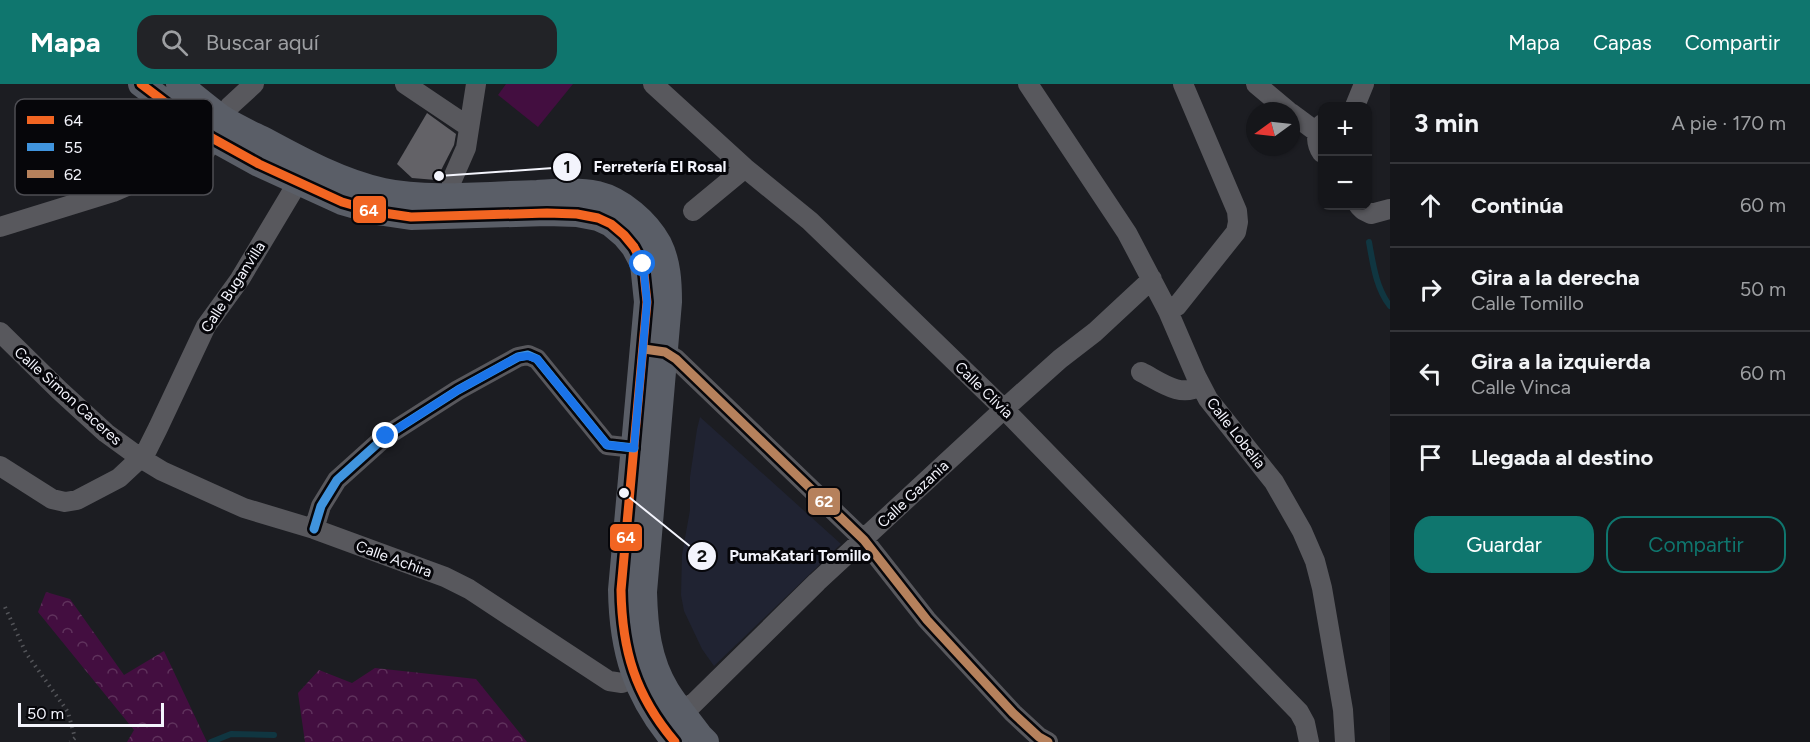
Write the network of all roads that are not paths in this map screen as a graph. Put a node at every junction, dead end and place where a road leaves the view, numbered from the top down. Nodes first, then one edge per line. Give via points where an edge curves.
1 (141, 84) edge
2 (179, 84) edge
3 (254, 84) edge
4 (405, 84) edge
5 (476, 84) edge
6 (653, 84) edge
7 (1028, 84) edge
8 (1183, 84) edge
9 (1256, 84) edge
10 (1364, 84) edge
11 (167, 99) edge
12 (192, 99) edge
13 (1278, 102) edge
14 (1357, 102) edge
15 (1300, 117) edge
16 (213, 123) edge
17 (213, 126) edge
18 (469, 127) junction
19 (1318, 127) edge
20 (217, 128) junction
21 (213, 136) edge
22 (745, 168) junction
23 (303, 173) junction
24 (103, 195) edge
25 (452, 195) junction
26 (1390, 209) edge
27 (1363, 210) edge
28 (693, 211) dead end
29 (0, 227) edge
30 (1152, 279) junction
31 (1168, 311) junction
32 (0, 332) edge
33 (654, 351) junction
34 (1141, 372) dead end
35 (1201, 386) junction
36 (1004, 409) junction
37 (634, 448) junction
38 (139, 457) junction
39 (0, 466) edge
40 (314, 529) junction
41 (864, 540) junction
42 (635, 678) junction
43 (668, 712) junction
44 (675, 742) edge
45 (706, 742) edge
46 (1048, 742) edge
47 (1309, 742) edge
48 (1345, 742) edge

1 - 11 main road
2 - 12 main road
3 - 20 street via 230,106
4 - 18 street
5 - 18 street
6 - 22 street, Calle Clivia
7 - 30 street, Calle Lobelia via 1127,233
8 - 31 street via 1237,211 1238,222 1236,232 1177,306
9 - 13 street
10 - 14 street
15 - 19 street
16 - 20 main road
17 - 20 main road
18 - 25 street via 466,148 452,180
20 - 21 street
20 - 23 main road
22 - 28 street
22 - 36 street, Calle Clivia via 810,221
23 - 25 main road via 402,195
23 - 33 main road via 342,202 377,212 411,217 577,214 611,224 634,247 643,264
23 - 38 street, Calle Buganvilla via 240,279 206,326 159,428
24 - 29 street
25 - 33 main road via 598,194 632,212 659,245 669,281 669,302
26 - 27 street via 1371,214
30 - 31 street, Calle Lobelia
30 - 36 street, Calle Gazania
31 - 35 street, Calle Lobelia
32 - 38 street, Calle Simon Caceres via 106,433
33 - 37 main road
33 - 41 street via 676,359
33 - 43 main road via 644,592 647,637 667,690
34 - 35 street via 1181,391
35 - 48 street, Calle Lobelia via 1274,482 1315,561 1343,710
36 - 41 street, Calle Gazania
36 - 47 street, Calle Clivia via 1299,712
37 - 40 street via 607,445 537,359 518,357 386,436 337,480 321,506
37 - 42 main road via 621,621
38 - 39 street, Calle Buganvilla via 119,478 77,500 65,502 52,499
38 - 40 street, Calle Achira via 244,508
40 - 42 street, Calle Achira via 469,589 609,681 622,683
41 - 43 street, Calle Gazania via 691,706
41 - 46 street via 927,620 1013,713
42 - 43 main road via 646,701
43 - 44 main road
43 - 45 main road

